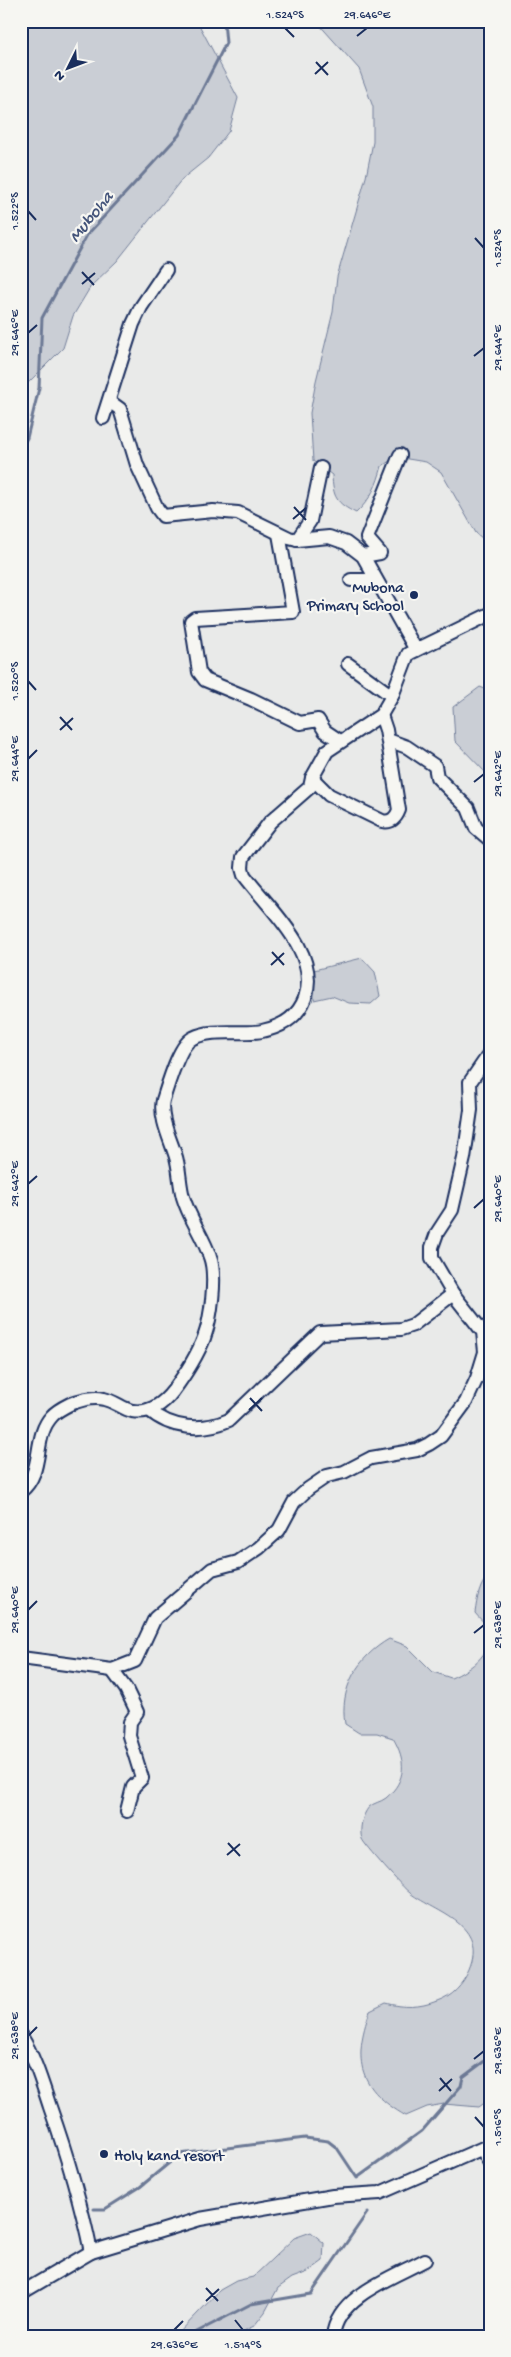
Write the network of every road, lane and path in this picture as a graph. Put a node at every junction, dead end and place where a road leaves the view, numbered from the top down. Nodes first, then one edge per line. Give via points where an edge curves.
1 (166, 270) dead end
2 (110, 401) junction
3 (103, 418) dead end
4 (400, 456) dead end
5 (321, 468) dead end
6 (279, 534) junction
7 (297, 540) junction
8 (363, 556) junction
9 (351, 580) dead end
10 (376, 580) junction
11 (490, 614) edge
12 (416, 650) junction
13 (348, 664) dead end
14 (392, 696) junction
15 (381, 715) junction
16 (388, 740) junction
17 (340, 741) junction
18 (312, 778) junction
19 (490, 840) edge
20 (490, 1053) edge
21 (453, 1294) junction
22 (150, 1410) junction
23 (21, 1491) edge
24 (21, 1658) edge
25 (112, 1670) junction
26 (127, 1811) dead end
27 (21, 2036) edge
28 (486, 2147) edge
29 (490, 2163) edge
30 (91, 2252) junction
31 (425, 2260) dead end
32 (21, 2293) edge
33 (333, 2336) edge

1 - 2 street via 141,306 133,324
2 - 3 street
2 - 6 street via 120,410 137,465 163,516 213,511 238,513
4 - 8 street via 367,538 380,553
5 - 7 street via 310,521
6 - 7 street
6 - 17 street via 293,612 195,618 191,621 199,672 204,680 300,723 318,720 325,731
7 - 8 street via 329,537 346,543
8 - 10 street
9 - 10 street
10 - 12 street
11 - 12 street
12 - 14 street via 408,654
13 - 14 street
14 - 15 street
15 - 16 street
15 - 17 street
16 - 18 street via 399,810 391,820 382,821 329,795
16 - 19 street via 407,747 435,766 437,777 468,808 476,828
17 - 18 street via 328,751
18 - 22 street via 310,787 270,822 243,857 242,863 244,875 292,935 307,964 308,984 302,1007 275,1028 192,1038 182,1048 162,1103 183,1197 210,1257 215,1280 204,1338 173,1390 159,1406
20 - 21 street via 470,1082 471,1110 464,1158 452,1210 436,1233 432,1247 432,1258
21 - 22 street via 413,1325 402,1329 320,1333 229,1420 220,1424 179,1427
21 - 25 street via 483,1332 486,1352 466,1402 441,1436 416,1450 371,1458 344,1472 327,1476 308,1488 294,1502 279,1530 238,1562 212,1569 155,1618 135,1660
22 - 23 street via 132,1411 102,1398 65,1406 52,1415 44,1428 31,1481
24 - 25 street
25 - 26 street via 137,1712 130,1722 129,1736 142,1778 134,1787
27 - 30 street via 32,2052 66,2153
28 - 29 street
28 - 30 street via 380,2192 323,2198 200,2219
30 - 32 street
31 - 33 street via 368,2288 339,2317 334,2324

